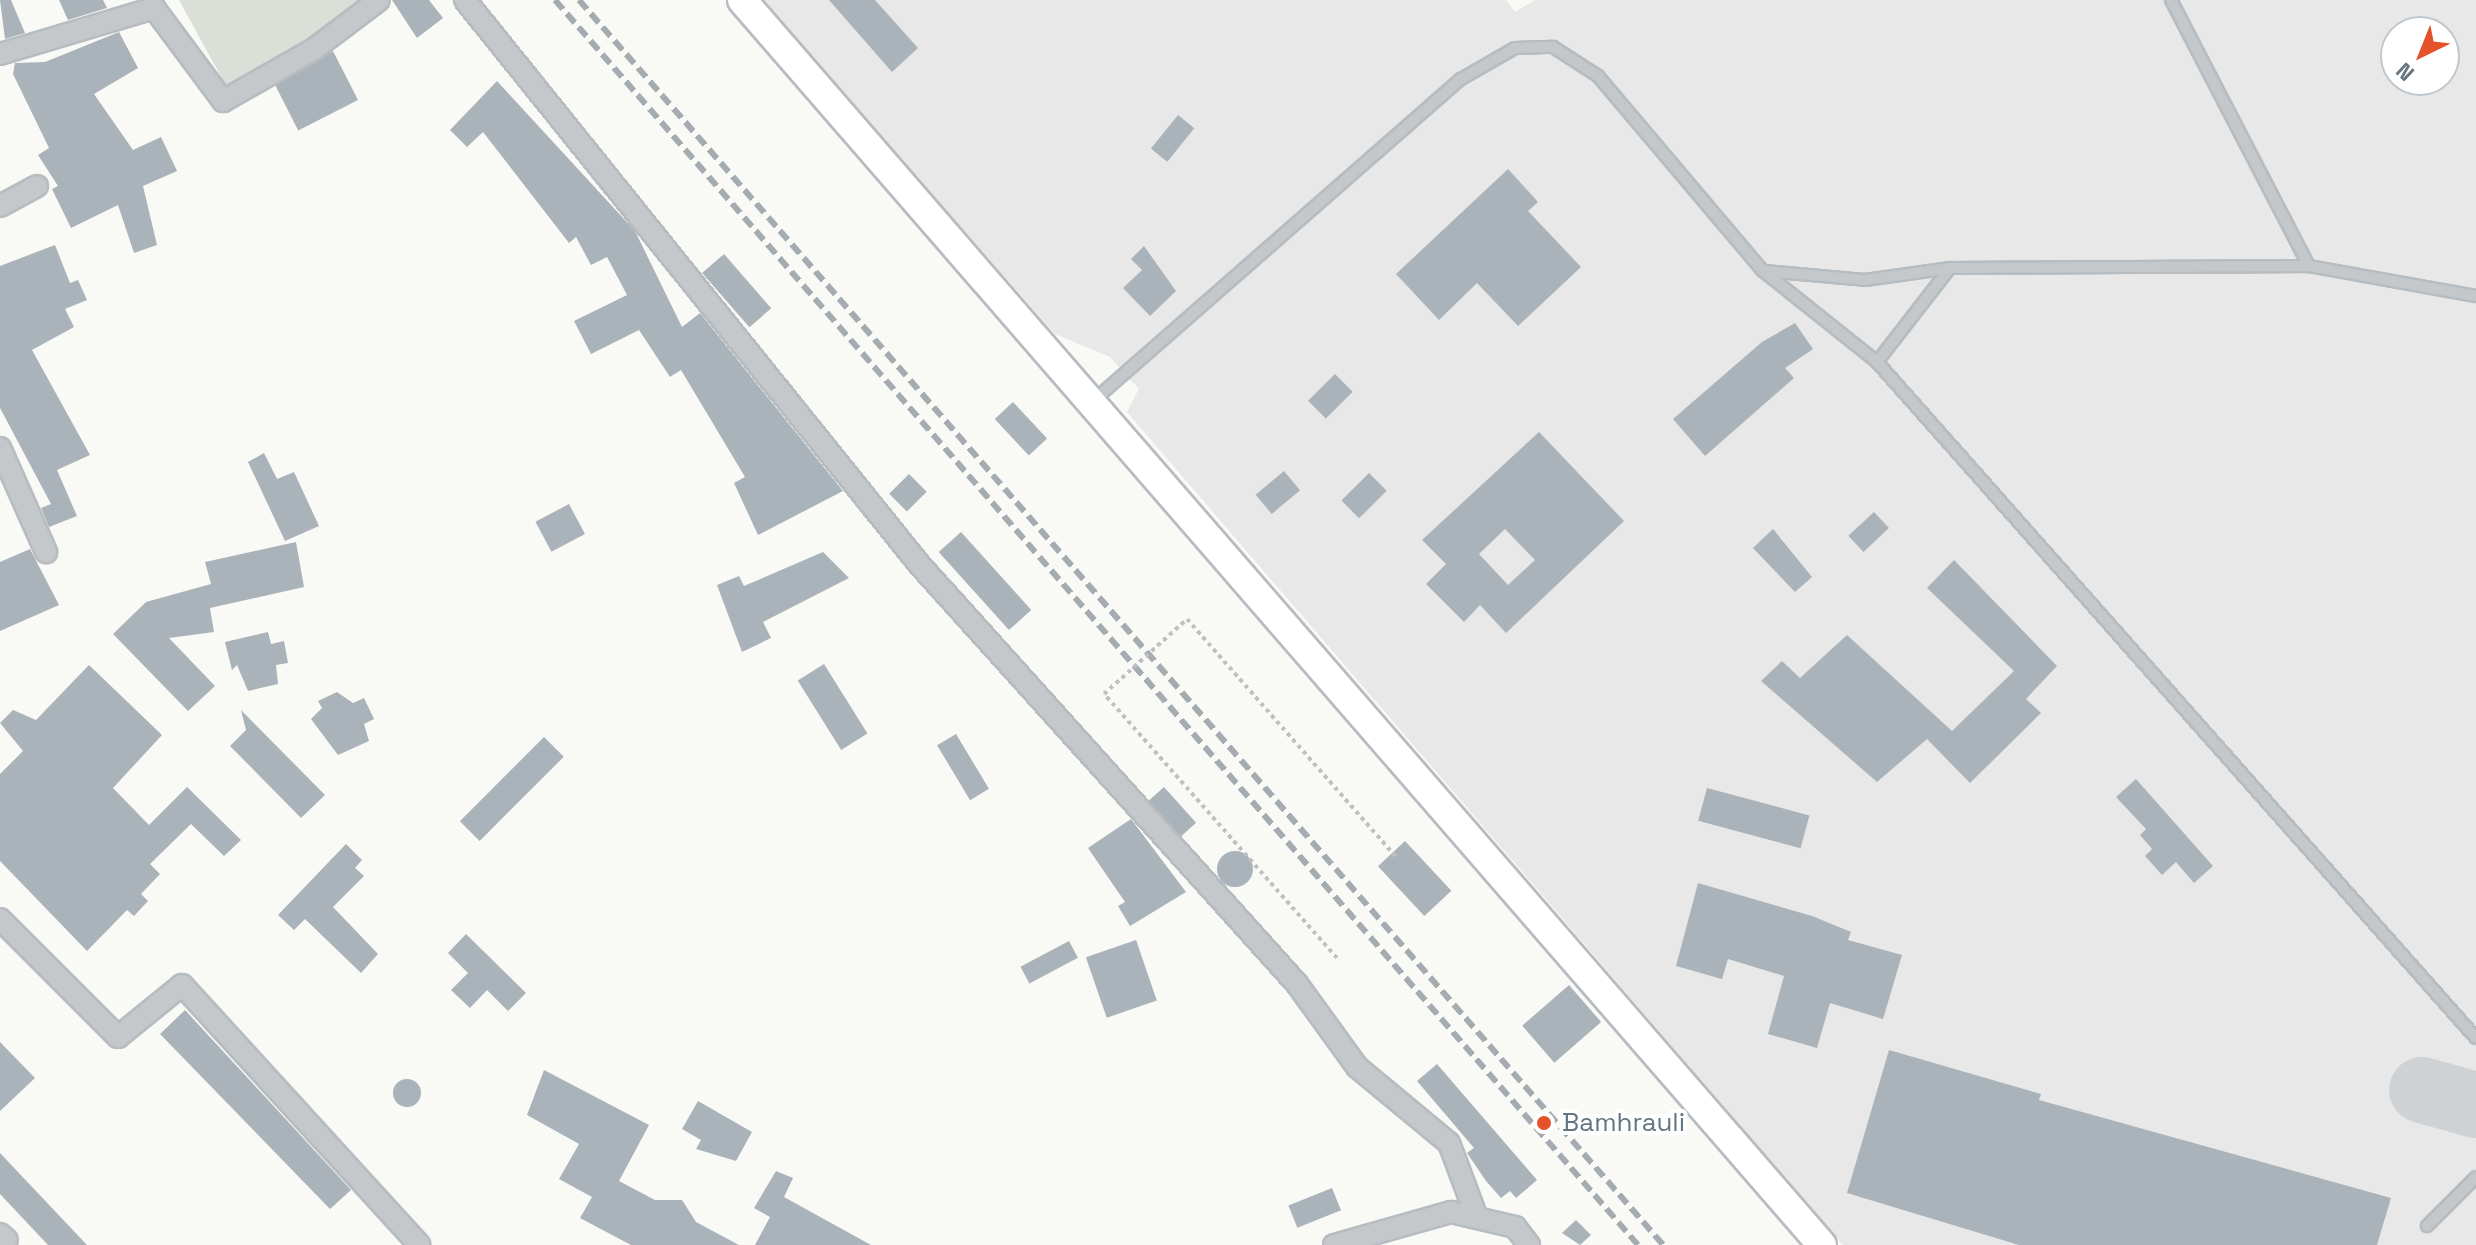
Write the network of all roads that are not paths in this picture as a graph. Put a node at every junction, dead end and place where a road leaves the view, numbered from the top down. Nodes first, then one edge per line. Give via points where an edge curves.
1 (379, 0) edge
2 (465, 0) edge
3 (742, 0) edge
4 (2171, 0) edge
5 (0, 54) edge
6 (37, 186) dead end
7 (0, 206) edge
8 (2309, 266) junction
9 (1950, 268) junction
10 (1763, 271) junction
11 (2476, 296) edge
12 (1877, 362) junction
13 (1093, 401) junction
14 (0, 448) edge
15 (46, 552) dead end
16 (0, 919) edge
17 (2476, 1038) edge
18 (2476, 1177) edge
19 (1477, 1218) junction
20 (2427, 1226) dead end
21 (419, 1245) edge
22 (1334, 1245) edge
23 (1529, 1245) edge
24 (1822, 1245) edge

1 - 5 street via 314,49 223,101 154,8
2 - 19 street via 919,564 1297,984 1357,1067 1449,1143
3 - 13 main road
4 - 8 lane
6 - 7 street
8 - 9 lane
8 - 11 lane
9 - 10 lane via 1865,280
9 - 12 lane
10 - 12 lane
10 - 13 lane via 1598,76 1553,47 1515,48 1461,79
12 - 17 lane
13 - 24 main road
14 - 15 street
16 - 21 street via 118,1037 182,985
18 - 20 lane
19 - 22 street via 1451,1212
19 - 23 street via 1515,1227

